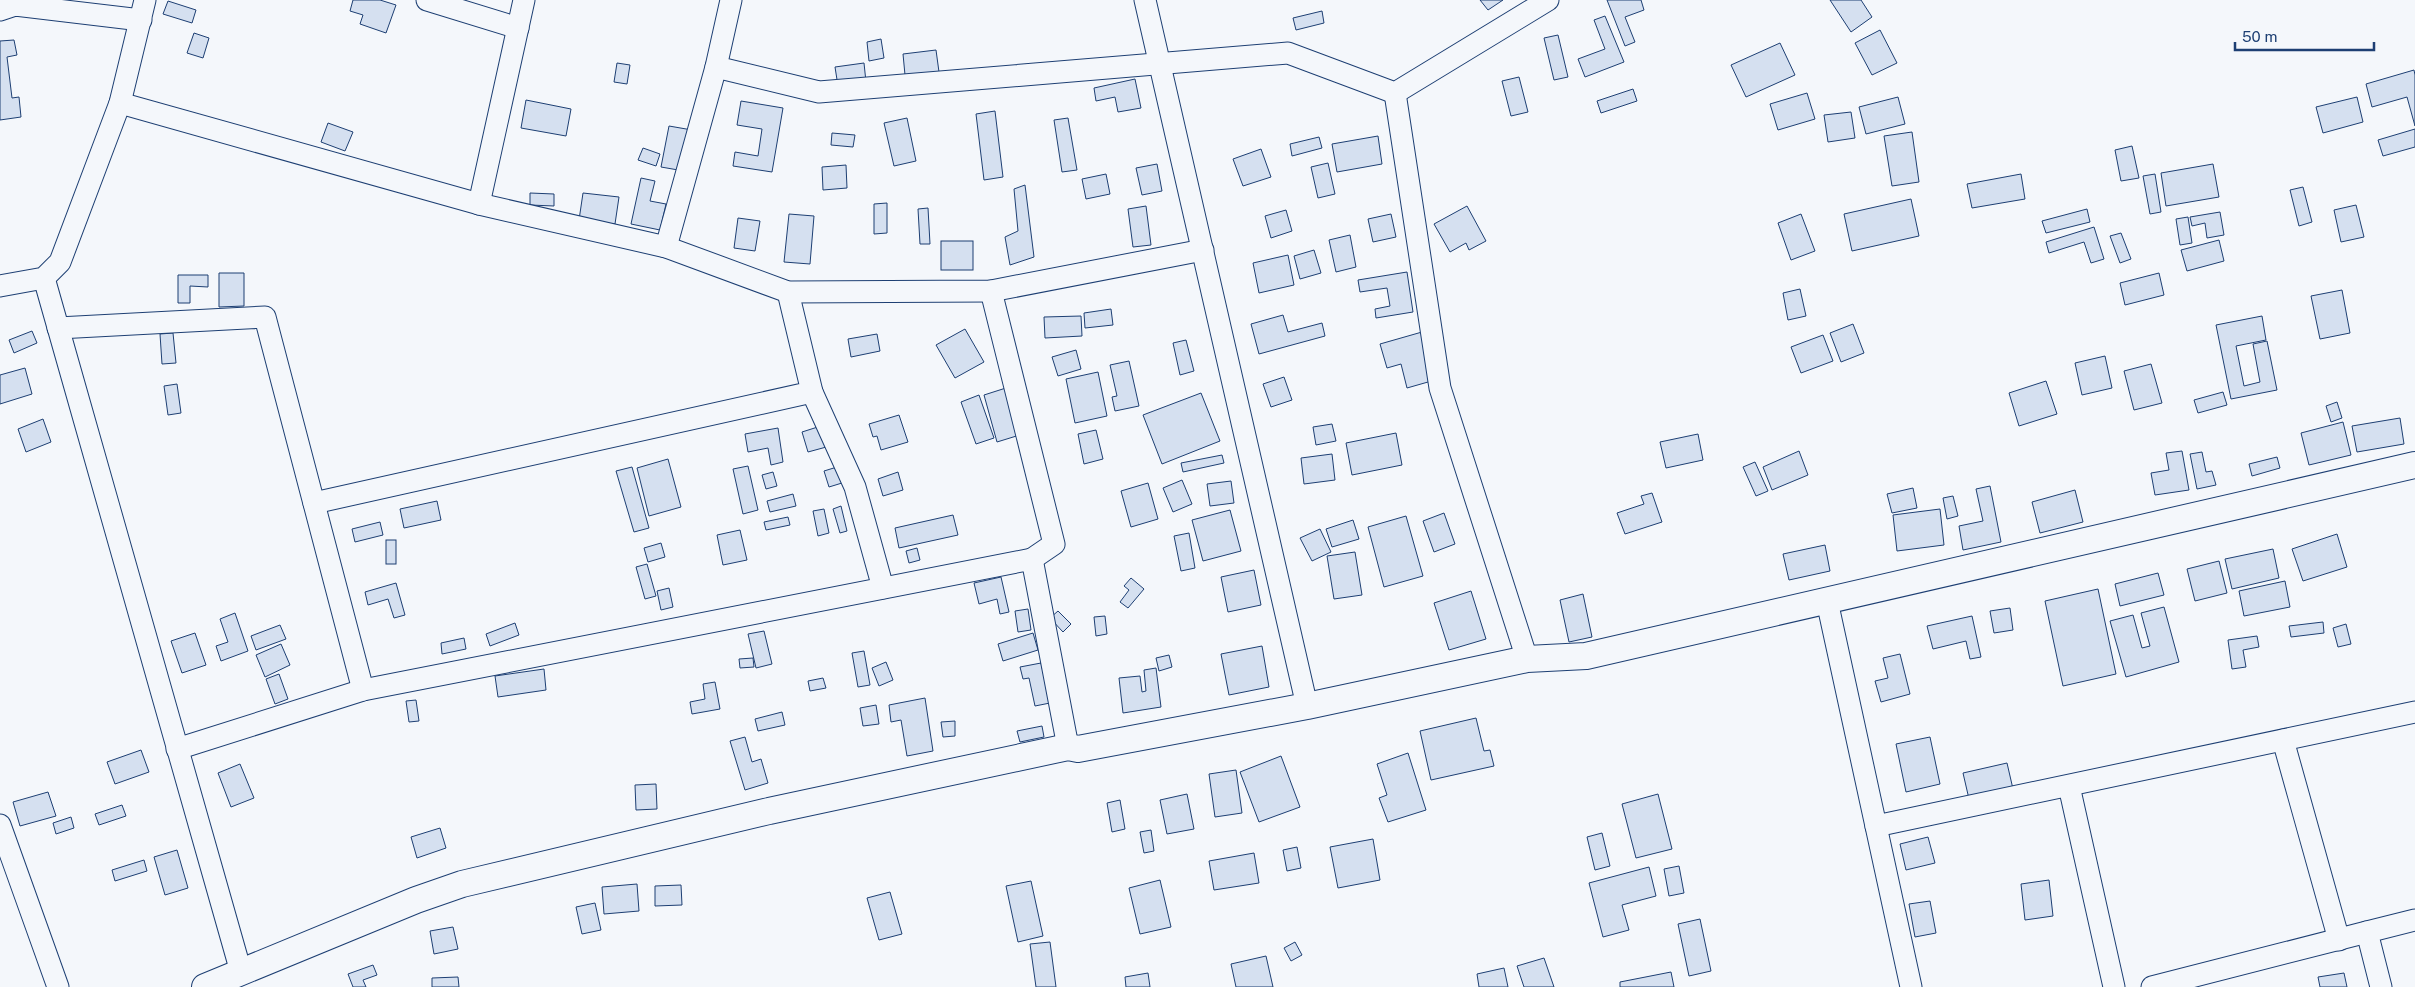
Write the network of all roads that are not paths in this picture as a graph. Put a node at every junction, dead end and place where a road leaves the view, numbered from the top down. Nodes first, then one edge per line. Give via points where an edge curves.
1 (427, 0) edge
2 (524, 0) edge
3 (731, 0) edge
4 (1145, 0) edge
5 (1548, 0) edge
6 (0, 10) edge
7 (143, 10) edge
8 (518, 28) junction
9 (1160, 65) junction
10 (716, 67) junction
11 (1395, 93) junction
12 (120, 103) junction
13 (479, 204) junction
14 (666, 247) junction
15 (1203, 250) junction
16 (44, 278) junction
17 (0, 286) edge
18 (991, 291) junction
19 (788, 292) junction
20 (58, 328) junction
21 (812, 392) junction
22 (2415, 465) edge
23 (314, 503) junction
24 (1032, 559) junction
25 (883, 588) junction
26 (1827, 601) junction
27 (1527, 659) junction
28 (363, 690) junction
29 (1307, 706) junction
30 (2415, 712) edge
31 (2283, 740) junction
32 (1068, 747) junction
33 (177, 749) junction
34 (2068, 786) junction
35 (0, 825) edge
36 (1876, 826) junction
37 (2415, 920) edge
38 (2367, 932) junction
39 (2339, 940) junction
40 (241, 972) junction
41 (58, 987) edge
42 (205, 987) edge
43 (1911, 987) edge
44 (2114, 987) edge
45 (2152, 987) edge
46 (2381, 987) edge

1 - 8 street
2 - 8 street
3 - 10 street
4 - 9 street
5 - 11 street
6 - 7 street via 15,5
7 - 12 street
8 - 13 street
9 - 10 street via 819,92
9 - 11 street via 1288,53
9 - 15 street
10 - 14 street
11 - 27 street via 1440,388
12 - 13 street
12 - 16 street via 60,262
13 - 14 street
14 - 19 street
15 - 18 street
15 - 29 street
16 - 17 street
16 - 20 street
18 - 19 street
18 - 24 street via 1054,544
19 - 21 street
20 - 23 street via 265,317
20 - 33 street
21 - 23 street
21 - 25 street via 855,487
22 - 26 main road
23 - 28 street
24 - 25 street
24 - 32 street
25 - 28 street
26 - 27 main road via 1586,656
26 - 36 street
27 - 29 main road
28 - 33 street
29 - 32 main road via 1078,750
30 - 31 street
31 - 34 street
31 - 39 street
32 - 40 main road via 769,811 462,884
33 - 40 street
34 - 36 street
34 - 44 street
35 - 41 street
36 - 43 street
37 - 38 street
38 - 39 street
38 - 46 street
39 - 45 street
40 - 42 main road

